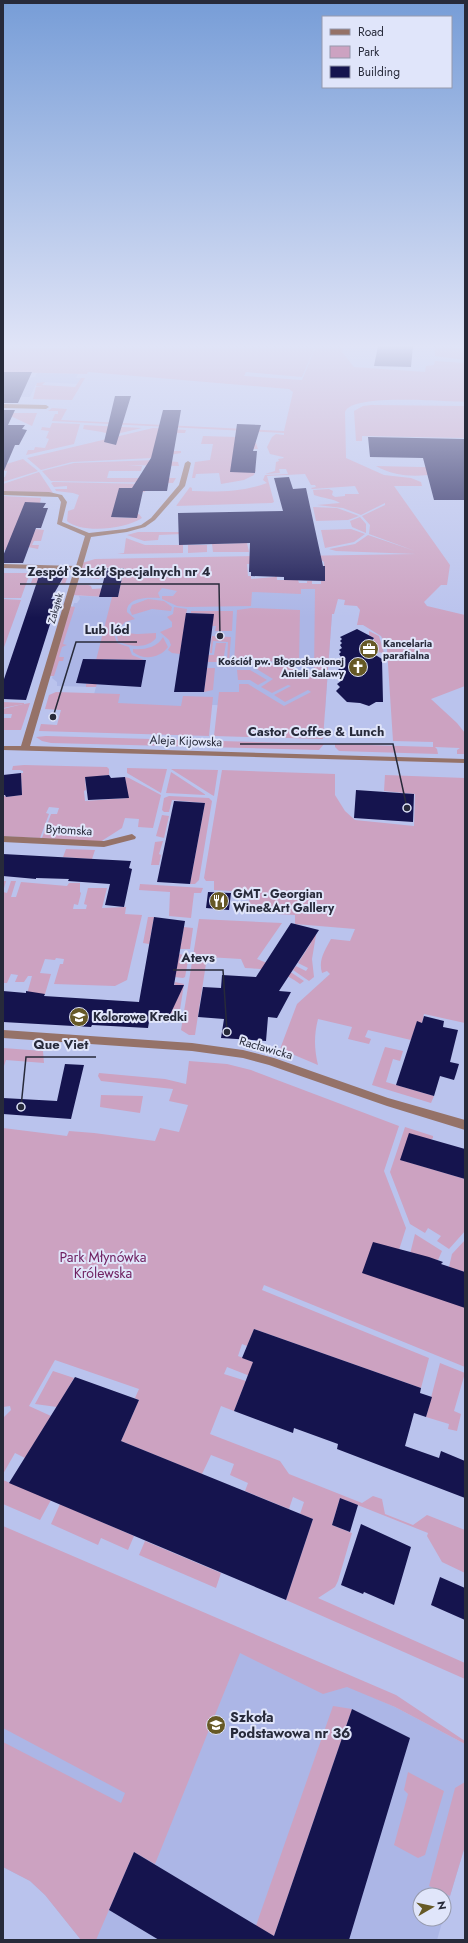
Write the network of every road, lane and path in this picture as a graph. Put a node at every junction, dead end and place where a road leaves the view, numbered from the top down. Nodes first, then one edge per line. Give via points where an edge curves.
1 (188, 463) dead end
2 (3, 493) edge
3 (88, 535) junction
4 (3, 566) edge
5 (77, 568) junction
6 (3, 748) edge
7 (25, 748) junction
8 (465, 761) edge
9 (132, 837) dead end
10 (3, 839) edge
11 (3, 1034) edge
12 (465, 1125) edge

1 - 3 street via 182,486 149,523 129,530
2 - 3 street via 60,496 64,501 59,523
3 - 5 street, Zakątek
4 - 5 street
5 - 7 street, Zakątek
6 - 7 street, Aleja Kijowska
7 - 8 street, Aleja Kijowska
9 - 10 street, Bytomska via 104,844
11 - 12 street, Racławicka via 192,1047 243,1054 270,1061 397,1106

